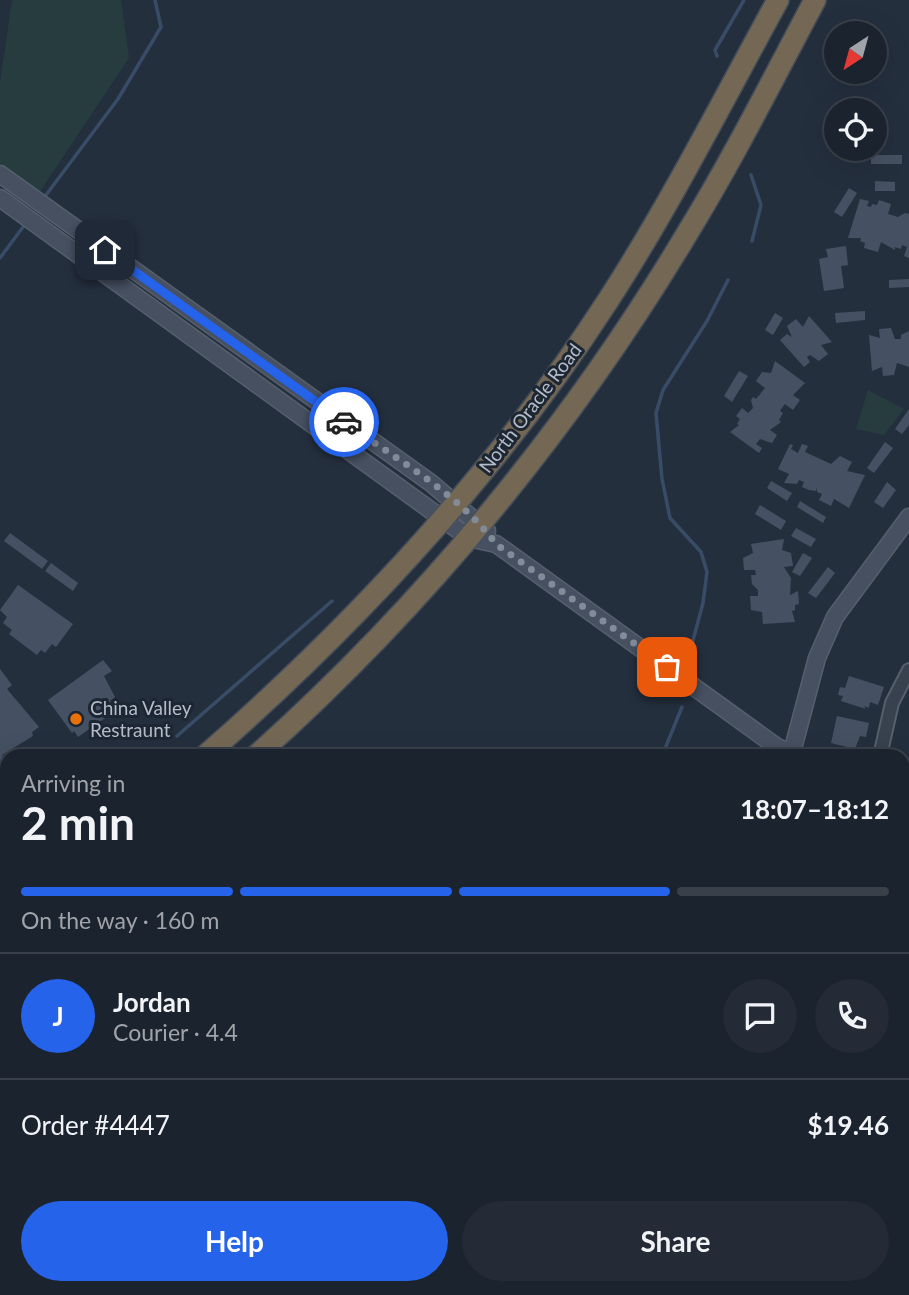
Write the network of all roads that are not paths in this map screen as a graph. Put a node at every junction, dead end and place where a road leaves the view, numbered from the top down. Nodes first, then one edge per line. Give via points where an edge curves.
1 (778, 0) edge
2 (815, 0) edge
3 (0, 174) edge
4 (17, 186) junction
5 (2, 204) edge
6 (316, 403) junction
7 (305, 420) junction
8 (449, 511) junction
9 (909, 517) edge
10 (475, 531) junction
11 (909, 670) edge
12 (213, 749) edge
13 (263, 749) edge
14 (782, 749) edge
15 (793, 749) edge
16 (882, 749) edge

1 - 8 highway, North Oracle Road via 608,301 528,417
2 - 10 highway, North Oracle Road via 688,232 630,324
3 - 4 street
4 - 5 street
4 - 6 street
5 - 7 street
6 - 7 street
6 - 8 street
7 - 8 street
8 - 10 street
8 - 12 highway, North Oracle Road via 395,575 280,690
9 - 15 street via 835,617 817,657
10 - 13 highway, North Oracle Road via 372,644
10 - 14 street
11 - 16 street via 892,703

